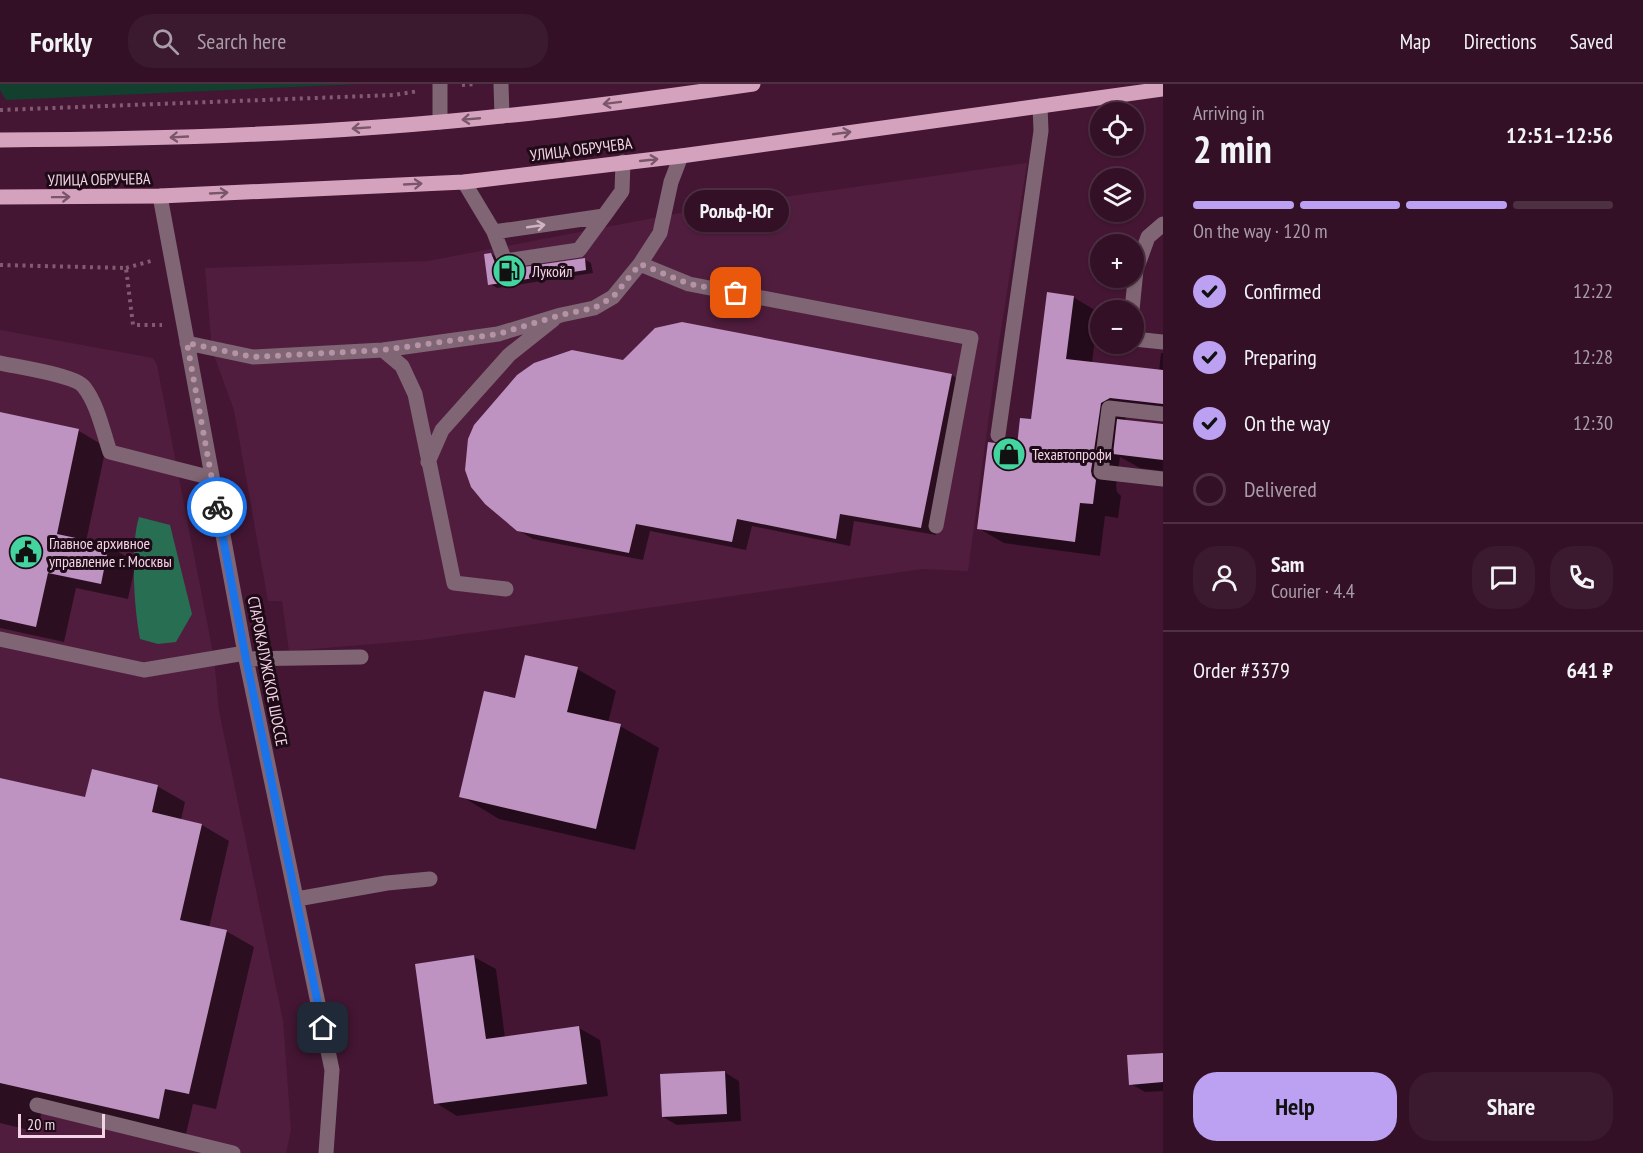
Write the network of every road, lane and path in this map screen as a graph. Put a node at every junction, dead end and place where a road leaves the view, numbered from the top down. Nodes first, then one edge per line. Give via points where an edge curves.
1 (440, 84) edge
2 (501, 84) edge
3 (753, 84) edge
4 (1163, 89) edge
5 (394, 95) dead end
6 (1040, 105) junction
7 (0, 110) edge
8 (502, 116) junction
9 (440, 122) junction
10 (0, 140) edge
11 (681, 156) junction
12 (623, 162) junction
13 (464, 182) junction
14 (160, 196) junction
15 (0, 197) edge
16 (604, 216) junction
17 (1163, 224) edge
18 (494, 232) junction
19 (154, 260) dead end
20 (640, 264) junction
21 (0, 265) edge
22 (126, 268) junction
23 (1133, 300) edge
24 (561, 315) junction
25 (166, 325) dead end
26 (1144, 340) edge
27 (1163, 342) edge
28 (187, 343) junction
29 (383, 350) junction
30 (0, 363) edge
31 (1163, 414) edge
32 (998, 435) dead end
33 (428, 462) junction
34 (212, 478) junction
35 (1163, 479) edge
36 (936, 526) dead end
37 (506, 589) dead end
38 (0, 639) edge
39 (245, 656) junction
40 (361, 657) dead end
41 (430, 879) dead end
42 (297, 899) junction
43 (37, 1105) dead end
44 (233, 1153) edge
45 (326, 1153) edge

1 - 9 street
2 - 8 street
3 -> 8 main road
4 - 6 main road, УЛИЦА ОБРУЧЕВА
5 - 7 path
11 -> 6 main road, УЛИЦА ОБРУЧЕВА
6 - 32 street via 1041,131
8 -> 9 main road
9 -> 10 main road via 174,138
12 -> 11 main road, УЛИЦА ОБРУЧЕВА
11 - 20 street via 660,232
12 - 13 main road, УЛИЦА ОБРУЧЕВА
12 - 16 street via 622,191
14 -> 13 main road, УЛИЦА ОБРУЧЕВА
13 - 18 street
15 -> 14 main road, УЛИЦА ОБРУЧЕВА
14 - 28 street, СТАРОКАЛУЖСКОЕ ШОССЕ
18 -> 16 street
16 - 18 street via 579,250 505,261
17 - 23 street via 1148,237 1136,270
19 - 22 path
20 - 24 street via 613,297 594,308
20 - 36 street via 689,284 971,338
21 - 22 path
22 - 25 path via 133,325
24 - 29 street via 498,334
24 - 33 street via 501,363 442,430
26 - 27 street
28 - 29 street via 253,357
28 - 34 street, СТАРОКАЛУЖСКОЕ ШОССЕ
29 - 33 street via 402,366 415,394
30 - 34 street via 75,380 83,386 110,453
31 - 35 street via 1109,408 1101,472
33 - 37 street via 454,583
34 - 39 street, СТАРОКАЛУЖСКОЕ ШОССЕ
38 - 39 street via 144,670
39 - 40 street
39 - 42 street, СТАРОКАЛУЖСКОЕ ШОССЕ
41 - 42 street
42 - 45 street, СТАРОКАЛУЖСКОЕ ШОССЕ via 332,1070
43 - 44 street

